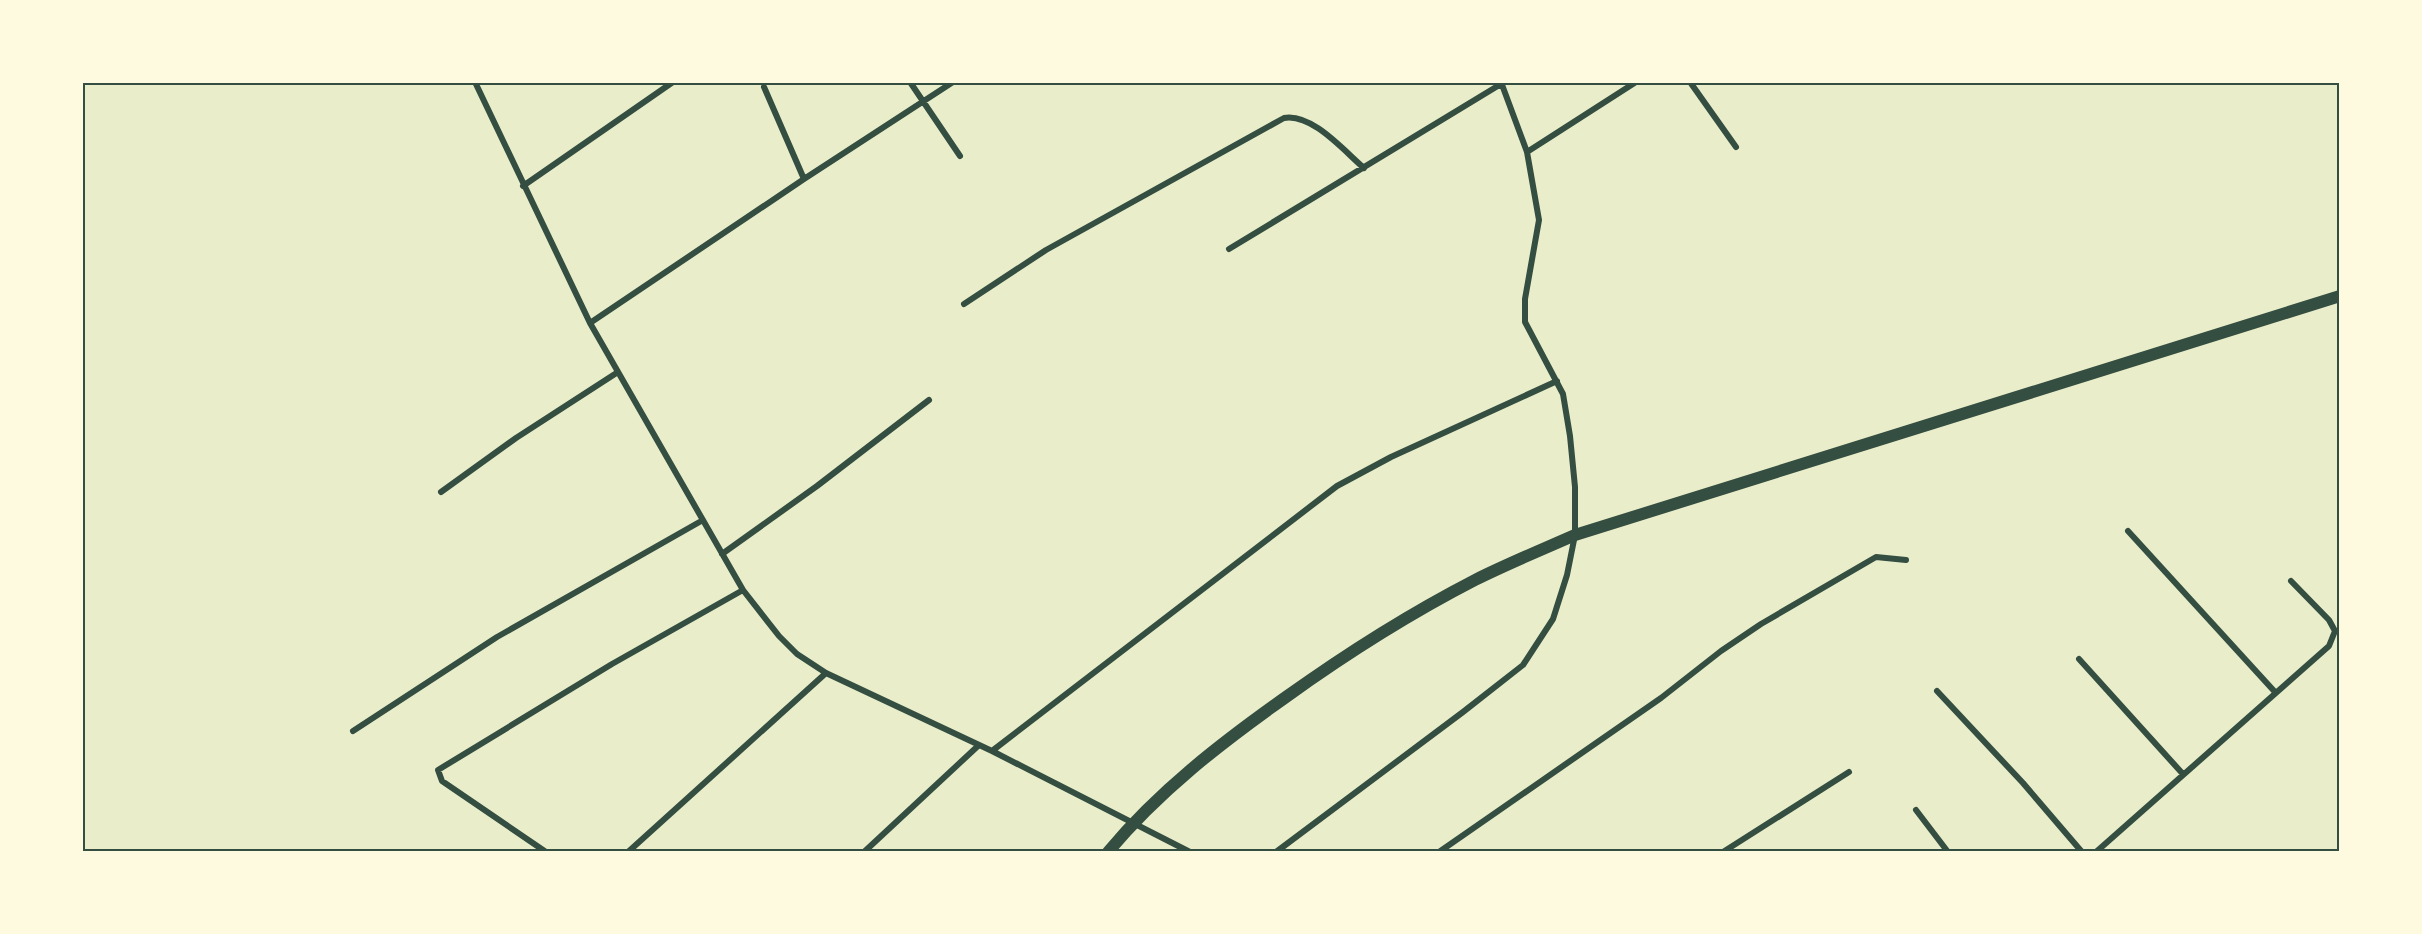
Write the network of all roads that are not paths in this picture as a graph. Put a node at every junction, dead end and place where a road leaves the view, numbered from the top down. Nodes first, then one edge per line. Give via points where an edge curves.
1 (475, 82) edge
2 (673, 82) edge
3 (910, 82) edge
4 (953, 82) edge
5 (1636, 82) edge
6 (1690, 82) edge
7 (1501, 83) edge
8 (764, 87) dead end
9 (922, 102) junction
10 (1736, 147) dead end
11 (1527, 152) junction
12 (960, 156) dead end
13 (1364, 168) junction
14 (804, 179) junction
15 (523, 186) junction
16 (1229, 249) dead end
17 (2340, 296) edge
18 (964, 304) dead end
19 (590, 323) junction
20 (618, 372) junction
21 (1557, 381) junction
22 (929, 400) dead end
23 (441, 492) dead end
24 (703, 520) junction
25 (2128, 531) dead end
26 (1575, 535) junction
27 (722, 554) junction
28 (1906, 560) dead end
29 (2291, 581) dead end
30 (743, 590) junction
31 (2079, 659) dead end
32 (826, 673) junction
33 (1936, 691) dead end
34 (2275, 692) junction
35 (353, 731) dead end
36 (979, 745) junction
37 (992, 752) junction
38 (1849, 772) dead end
39 (2182, 773) junction
40 (1916, 810) dead end
41 (1133, 822) junction
42 (546, 852) edge
43 (628, 852) edge
44 (864, 852) edge
45 (1108, 852) edge
46 (1190, 852) edge
47 (1276, 852) edge
48 (1440, 852) edge
49 (1723, 852) edge
50 (1948, 852) edge
51 (2082, 852) edge
52 (2096, 852) edge

1 - 15 street
2 - 15 street
3 - 9 street
4 - 9 street
5 - 11 street
6 - 10 street
7 - 11 street
7 - 13 street
8 - 14 street
9 - 12 street
9 - 14 street
11 - 21 street via 1539,220 1525,299 1525,321
13 - 16 street
13 - 18 street via 1309,121 1294,116 1284,118 1056,244
14 - 19 street
15 - 19 street
17 - 26 main road
19 - 20 street
20 - 23 street
20 - 24 street
21 - 26 street via 1570,435
21 - 37 street via 1337,486
22 - 27 street
24 - 27 street
24 - 35 street via 497,638
25 - 34 street
26 - 41 main road via 1476,580 1345,655 1237,732
26 - 47 street via 1553,619 1523,665
27 - 30 street
28 - 48 street via 1876,557 1761,624
29 - 34 street via 2335,631 2329,646
30 - 32 street via 797,654
30 - 42 street via 438,770 442,781
31 - 39 street
32 - 36 street
32 - 43 street
33 - 51 street
34 - 39 street
36 - 37 street
36 - 44 street
37 - 41 street
38 - 49 street
39 - 52 street
40 - 50 street
41 - 45 main road
41 - 46 street

